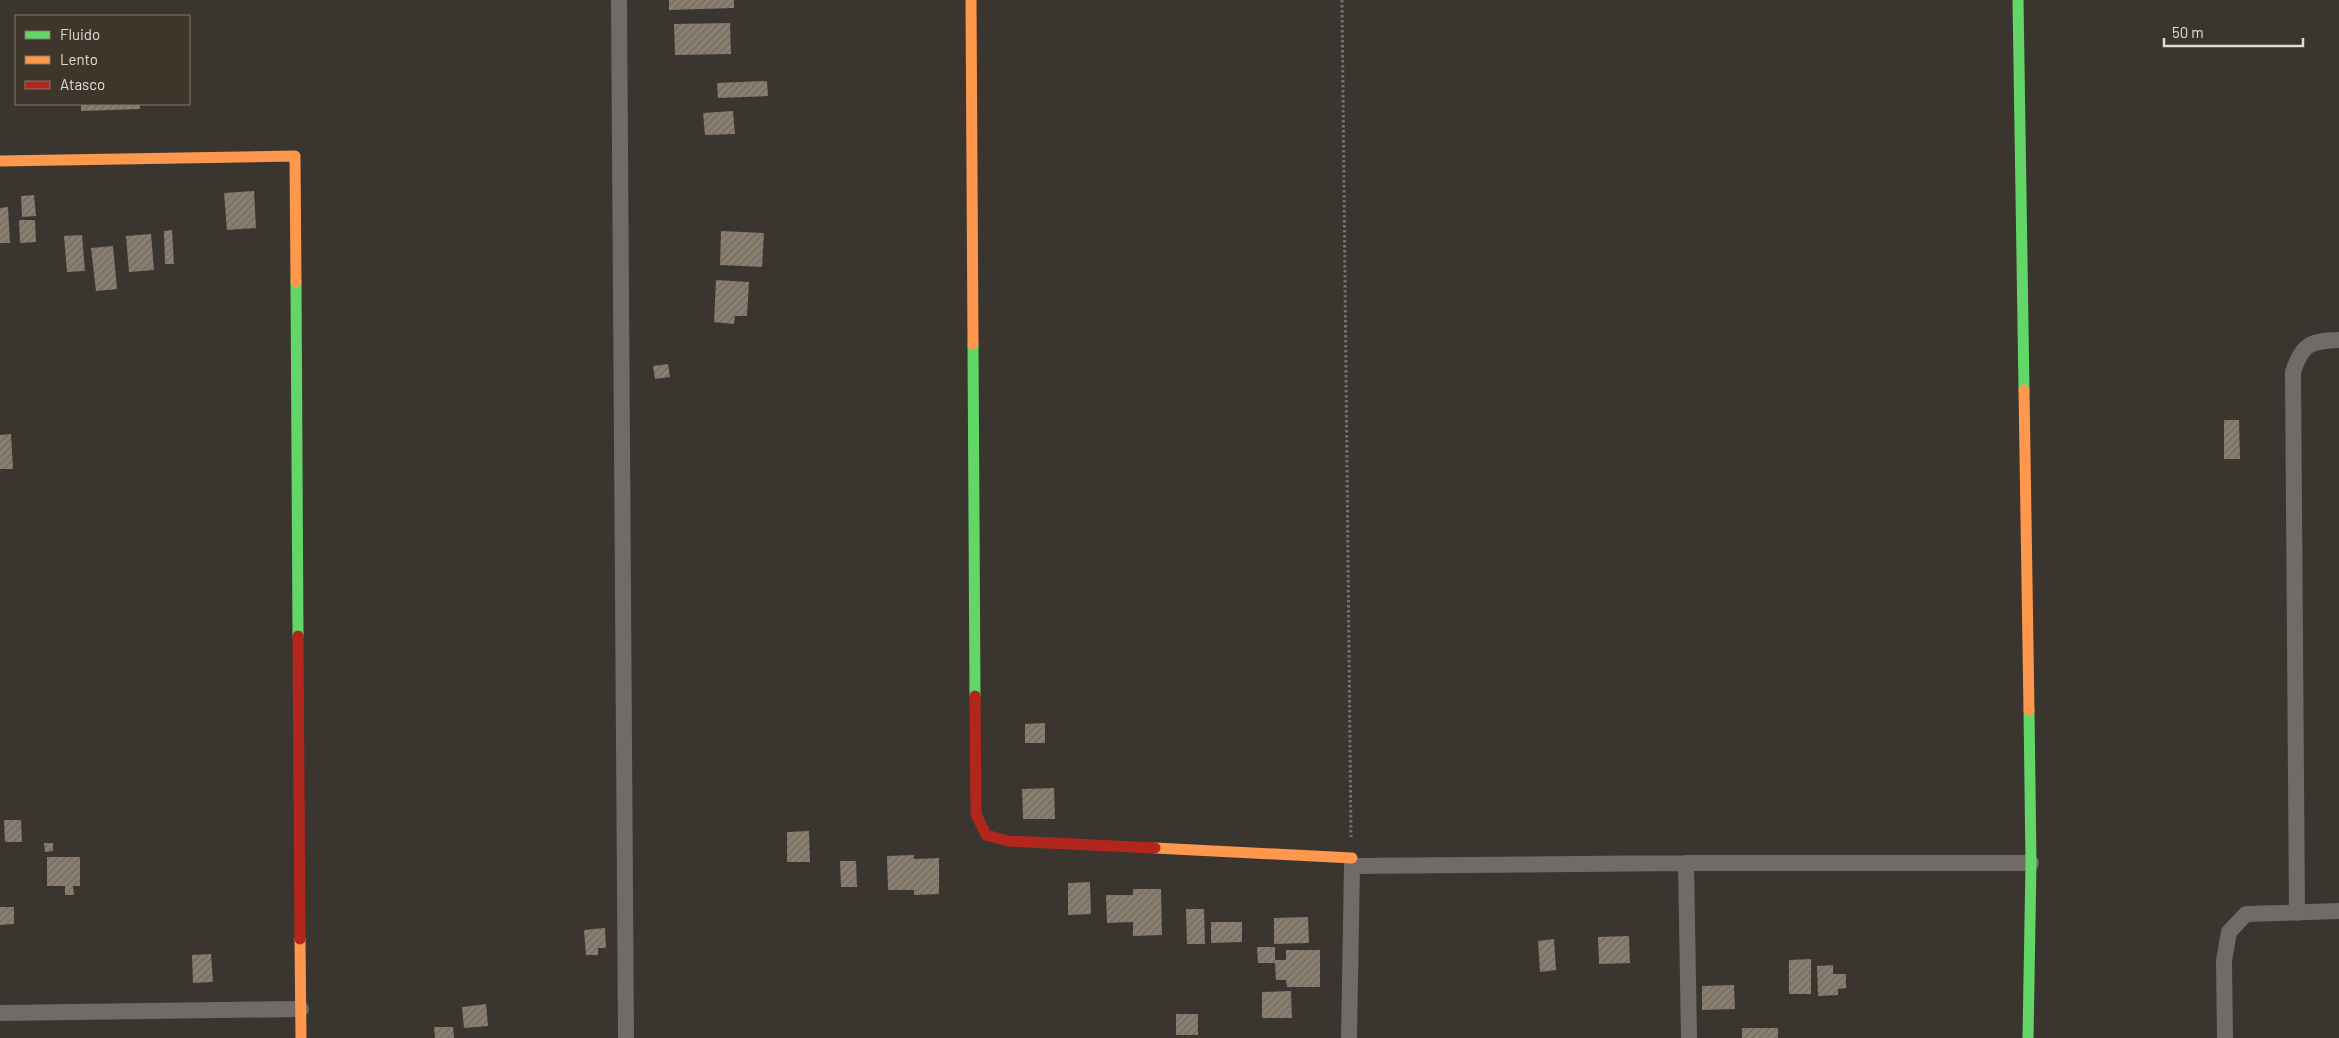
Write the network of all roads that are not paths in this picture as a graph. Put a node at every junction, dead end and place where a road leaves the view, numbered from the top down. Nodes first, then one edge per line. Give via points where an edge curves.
1 (619, 0) edge
2 (971, 0) edge
3 (2018, 0) edge
4 (0, 161) edge
5 (2339, 340) edge
6 (1352, 858) road end
7 (1686, 863) junction
8 (2031, 863) junction
9 (2339, 912) edge
10 (2297, 913) junction
11 (301, 1009) junction
12 (0, 1013) edge
13 (301, 1038) edge
14 (626, 1038) edge
15 (1349, 1038) edge
16 (1688, 1038) edge
17 (2028, 1038) edge
18 (2225, 1038) edge

1 - 14 street
2 - 6 street via 976,814 980,827 992,839 1008,841
3 - 8 street
4 - 11 street via 295,156
5 - 10 street via 2316,341 2299,353 2293,372
7 - 8 street
7 - 15 street via 1352,866
7 - 16 street
8 - 17 street
9 - 10 street
10 - 18 street via 2246,914 2229,932 2224,961
11 - 12 street
11 - 13 street

